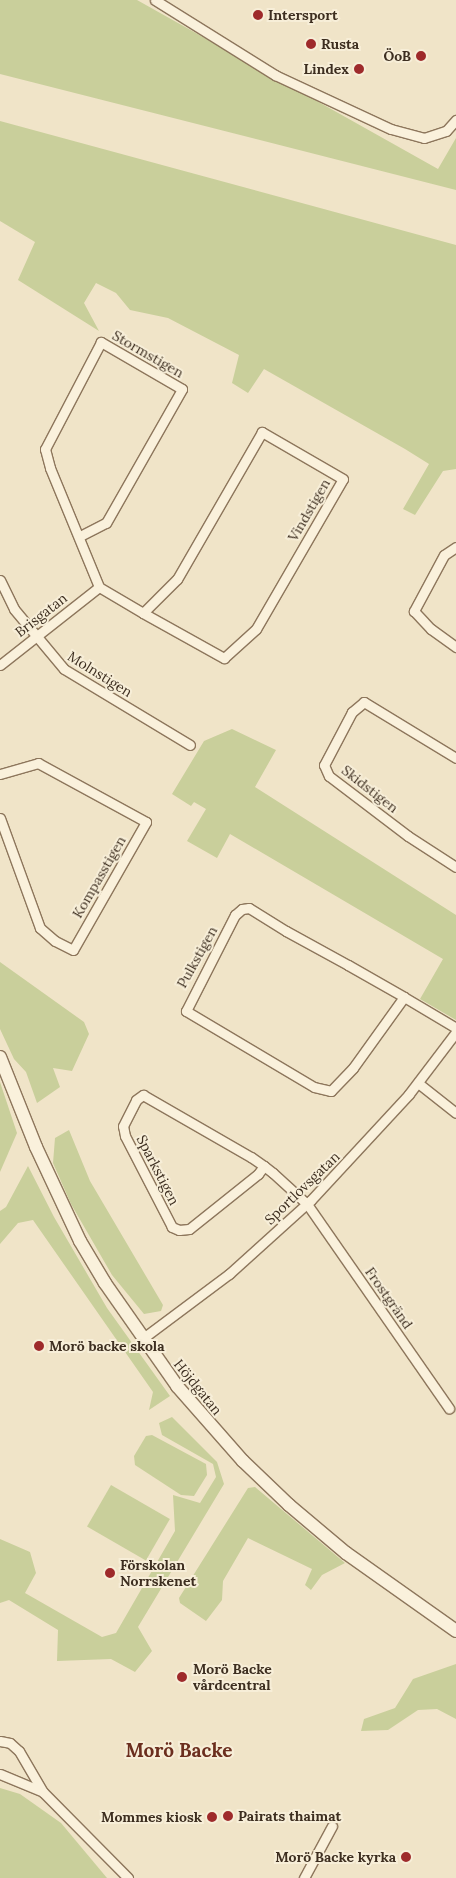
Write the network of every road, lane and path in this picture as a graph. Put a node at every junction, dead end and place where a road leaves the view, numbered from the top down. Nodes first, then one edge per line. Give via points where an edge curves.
1 (156, 0) edge
2 (456, 120) edge
3 (80, 536) junction
4 (456, 547) edge
5 (0, 580) edge
6 (99, 587) junction
7 (143, 613) junction
8 (35, 637) junction
9 (456, 647) edge
10 (0, 665) edge
11 (190, 745) dead end
12 (456, 758) edge
13 (0, 774) edge
14 (0, 818) edge
15 (456, 867) edge
16 (404, 997) junction
17 (456, 1028) edge
18 (456, 1032) edge
19 (0, 1057) edge
20 (418, 1083) junction
21 (456, 1113) edge
22 (264, 1166) junction
23 (307, 1204) junction
24 (142, 1339) junction
25 (449, 1408) dead end
26 (456, 1631) edge
27 (0, 1741) edge
28 (0, 1774) edge
29 (43, 1792) junction
30 (332, 1826) dead end
31 (128, 1878) edge
32 (305, 1878) edge

1 - 2 street via 276,75 391,129 424,138 446,131
3 - 3 street, Stormstigen via 106,524 182,390 101,342 45,448 50,468
3 - 6 street, Stormstigen
4 - 9 street via 444,555 414,610 430,629
5 - 8 street, Molnstigen via 14,610
6 - 7 street, Vindstigen
6 - 8 street, Brisgatan
7 - 7 street, Vindstigen via 177,579 262,432 343,479 256,629 224,658
8 - 10 street, Brisgatan
8 - 11 street, Molnstigen via 64,670
12 - 15 street, Skidstigen via 364,702 352,712 324,765 329,776 408,836
13 - 14 street, Kompasstigen via 38,763 146,822 74,950 55,941 40,928
16 - 16 street, Pulkstigen via 249,908 235,915 186,1011 314,1087 331,1091 353,1068
16 - 17 street, Pulkstigen
18 - 20 street, Sportlovsgatan
19 - 24 street, Höjdgatan via 76,1232 104,1283
20 - 21 street
20 - 23 street, Sportlovsgatan
22 - 22 street, Sparkstigen via 144,1095 136,1100 123,1126 125,1136 172,1227 179,1230 189,1229
22 - 23 street, Sparkstigen
23 - 24 street, Sportlovsgatan via 229,1274
23 - 25 street, Frostgränd
24 - 26 street, Höjdgatan via 210,1426 289,1505 346,1553
27 - 29 street via 10,1743 19,1751
28 - 29 street
29 - 31 street
30 - 32 street

